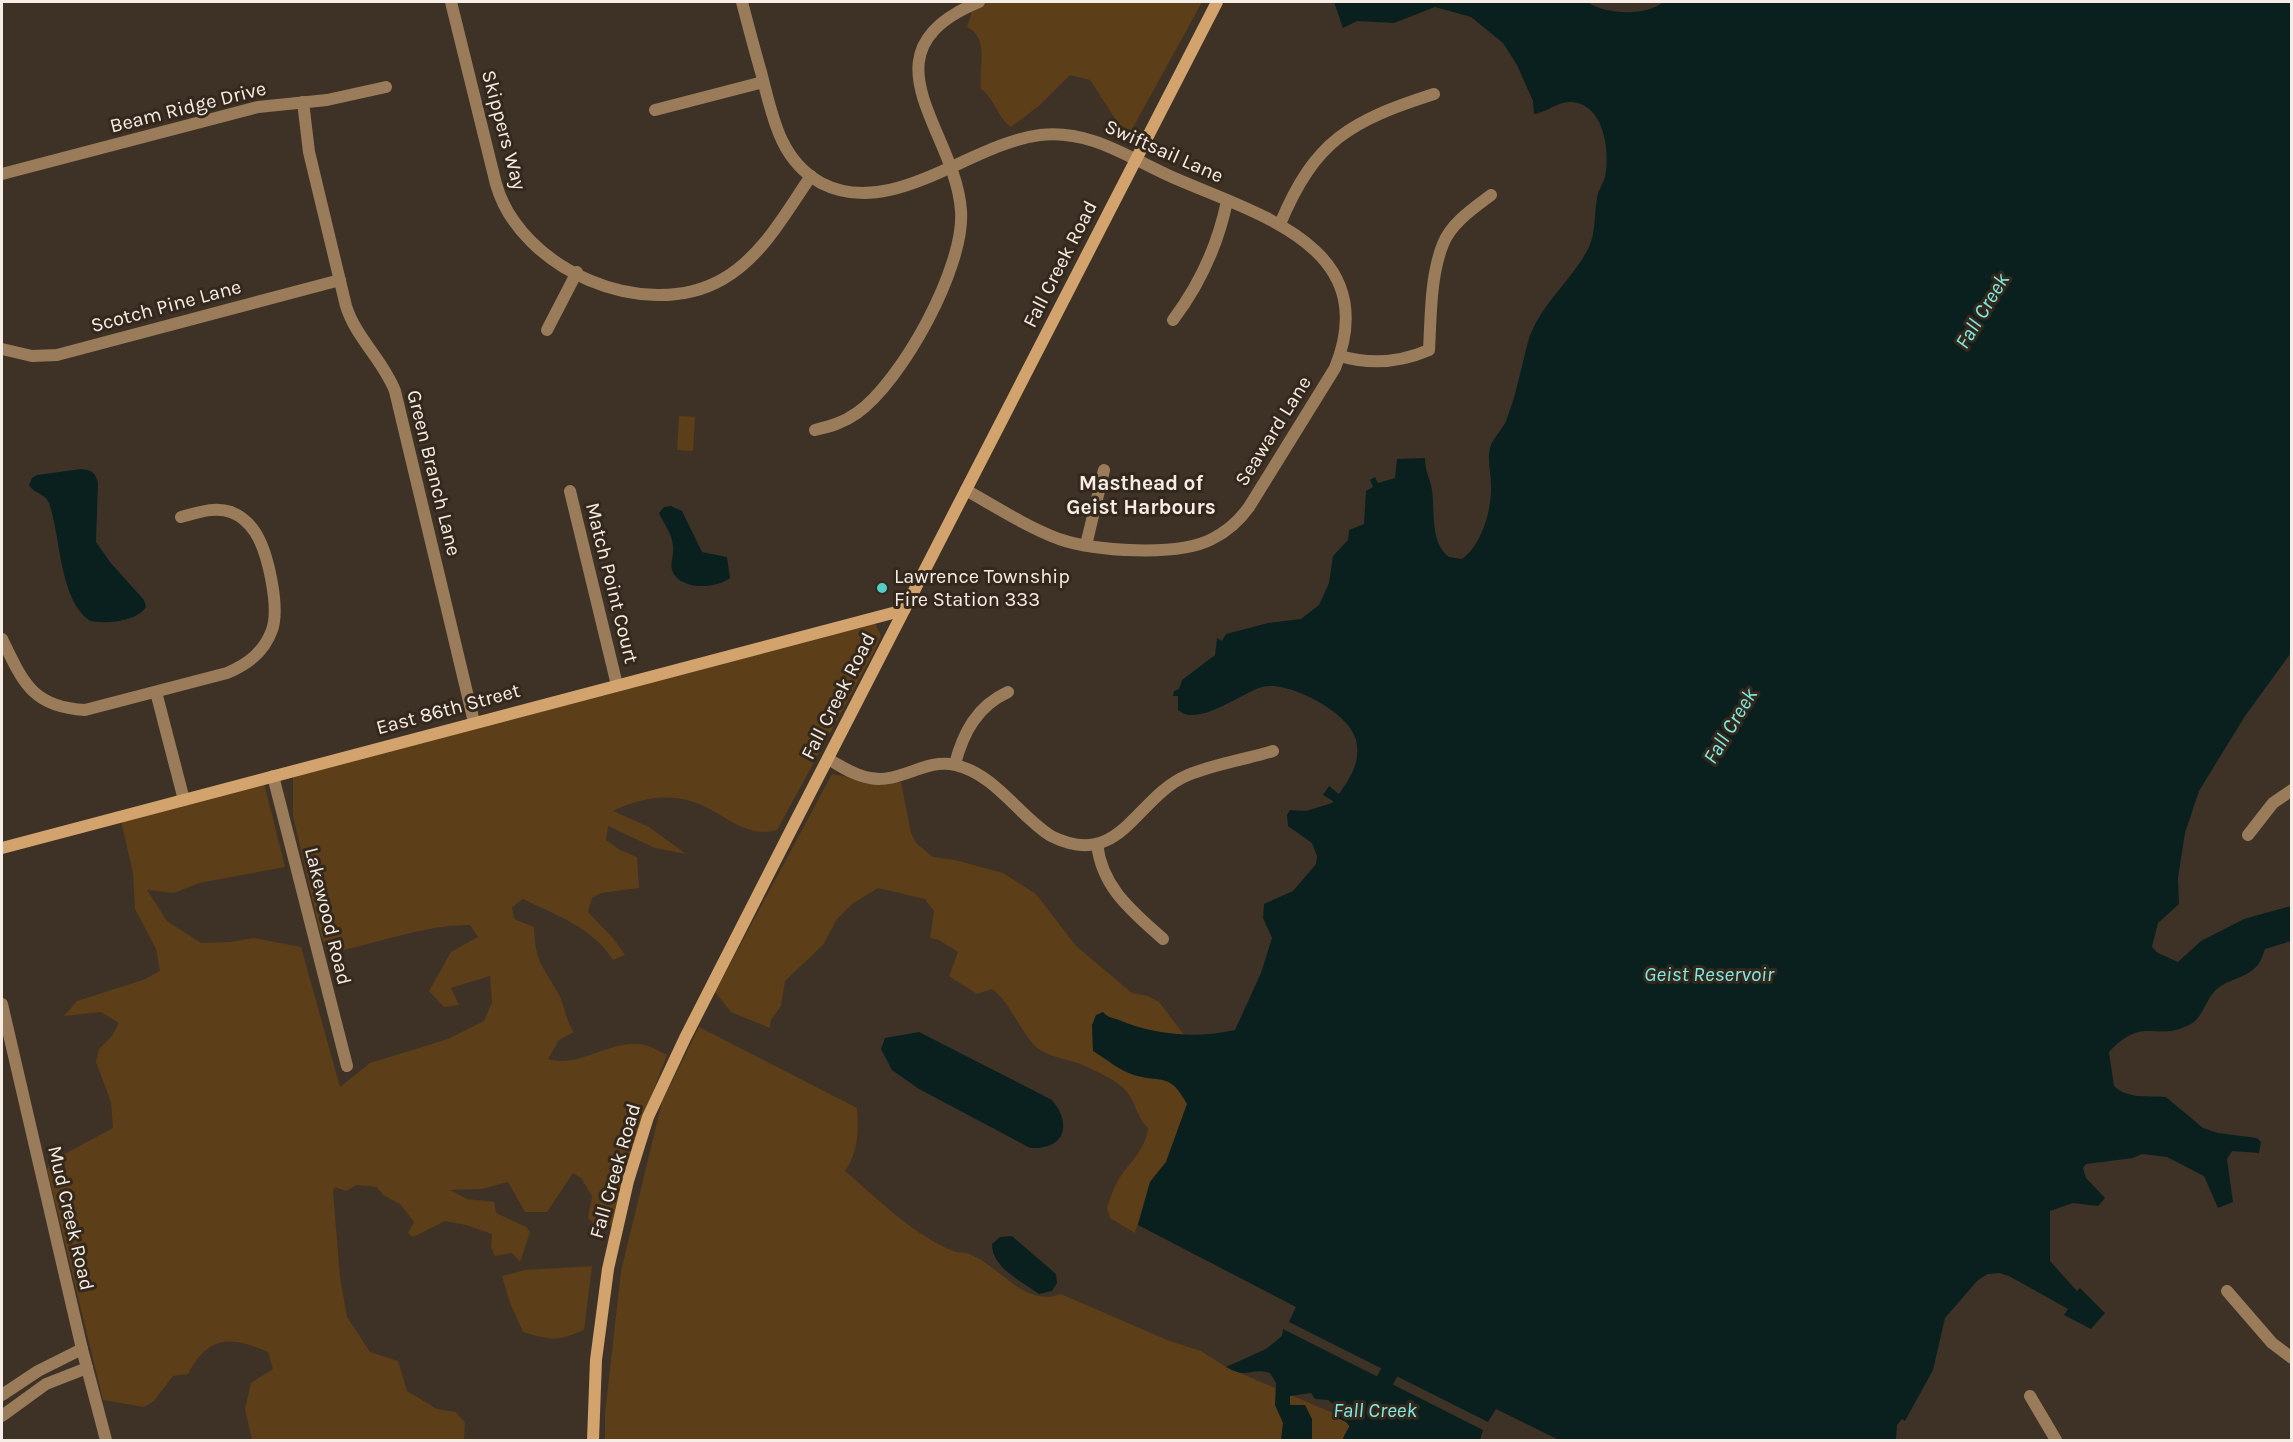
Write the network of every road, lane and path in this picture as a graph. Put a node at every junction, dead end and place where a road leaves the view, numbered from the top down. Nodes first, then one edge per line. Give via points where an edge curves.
1 (451, 2) edge
2 (742, 2) edge
3 (979, 2) edge
4 (1217, 2) edge
5 (763, 82) junction
6 (386, 87) dead end
7 (1434, 94) dead end
8 (303, 102) junction
9 (655, 110) dead end
10 (1136, 159) junction
11 (950, 165) junction
12 (2, 174) edge
13 (811, 176) junction
14 (1491, 195) dead end
15 (1227, 201) junction
16 (1280, 224) junction
17 (577, 272) junction
18 (340, 280) junction
19 (1173, 320) dead end
20 (547, 330) dead end
21 (2, 349) edge
22 (1340, 356) junction
23 (815, 430) dead end
24 (1104, 471) dead end
25 (966, 490) junction
26 (570, 491) dead end
27 (181, 517) dead end
28 (1086, 545) junction
29 (904, 610) junction
30 (2, 639) edge
31 (617, 684) junction
32 (156, 692) junction
33 (1008, 692) dead end
34 (474, 722) junction
35 (1273, 751) dead end
36 (828, 759) junction
37 (955, 765) junction
38 (273, 776) junction
39 (2292, 790) edge
40 (184, 800) junction
41 (2248, 835) dead end
42 (1097, 844) junction
43 (2, 848) edge
44 (1163, 939) dead end
45 (2, 1004) edge
46 (347, 1066) dead end
47 (2227, 1291) dead end
48 (82, 1349) junction
49 (2292, 1358) edge
50 (87, 1368) junction
51 (2, 1395) edge
52 (2030, 1396) dead end
53 (2, 1416) edge
54 (106, 1440) edge
55 (593, 1440) edge
56 (2056, 1440) edge

1 - 17 street, Skippers Way via 502,202 533,244
2 - 5 street, Swiftsail Lane
3 - 11 street via 958,10 940,24 926,42 919,64 921,95
4 - 10 main road, Fall Creek Road
5 - 9 street
5 - 13 street, Swiftsail Lane via 781,140
6 - 8 street, Beam Ridge Drive
7 - 16 street via 1373,115 1338,136 1305,173
8 - 12 street, Beam Ridge Drive via 244,110
8 - 18 street, Green Branch Lane via 309,152
10 - 11 street, Swiftsail Lane via 1100,142 1050,134 1010,142
10 - 15 street, Swiftsail Lane
10 - 25 main road, Fall Creek Road
11 - 13 street, Swiftsail Lane via 891,191 868,194 836,189
11 - 23 street via 959,192 961,224 957,255 946,280 888,384 849,418
13 - 17 street, Skippers Way via 765,242 721,280 696,290 661,296 630,294
14 - 22 street via 1464,216 1443,243 1434,282 1429,351 1380,363
15 - 16 street, Swiftsail Lane
15 - 19 street via 1209,260
16 - 22 street, Swiftsail Lane via 1317,250 1336,281 1345,316
17 - 20 street
18 - 21 street, Scotch Pine Lane via 57,355 27,355
18 - 34 street, Green Branch Lane via 351,320 395,391
22 - 28 street, Seaward Lane via 1249,507 1224,533 1190,546 1113,550
24 - 28 street
25 - 28 street, Seaward Lane via 1046,533
25 - 29 main road, Fall Creek Road
26 - 31 street, Match Point Court
27 - 32 street via 215,509 237,514 250,524 260,542 275,617 262,649 243,666
29 - 31 main road, East 86th Street
29 - 36 main road, Fall Creek Road
30 - 32 street via 30,689 61,708 85,710
31 - 34 main road, East 86th Street
32 - 40 street
33 - 37 street via 974,720 962,739
34 - 38 main road, East 86th Street
35 - 42 street via 1188,775 1169,786 1125,830
36 - 37 street via 861,776 879,779 936,764
36 - 55 main road, Fall Creek Road via 648,1117 608,1269 596,1359
37 - 42 street via 986,779 1051,837 1078,845
38 - 40 main road, East 86th Street
38 - 46 street, Lakewood Road
39 - 41 street via 2273,803
40 - 43 main road, East 86th Street
42 - 44 street via 1101,866 1113,891
45 - 48 street, Mud Creek Road
47 - 49 street via 2272,1343
48 - 50 street, Mud Creek Road
48 - 51 street
50 - 53 street via 46,1384
50 - 54 street, Mud Creek Road
52 - 56 street

